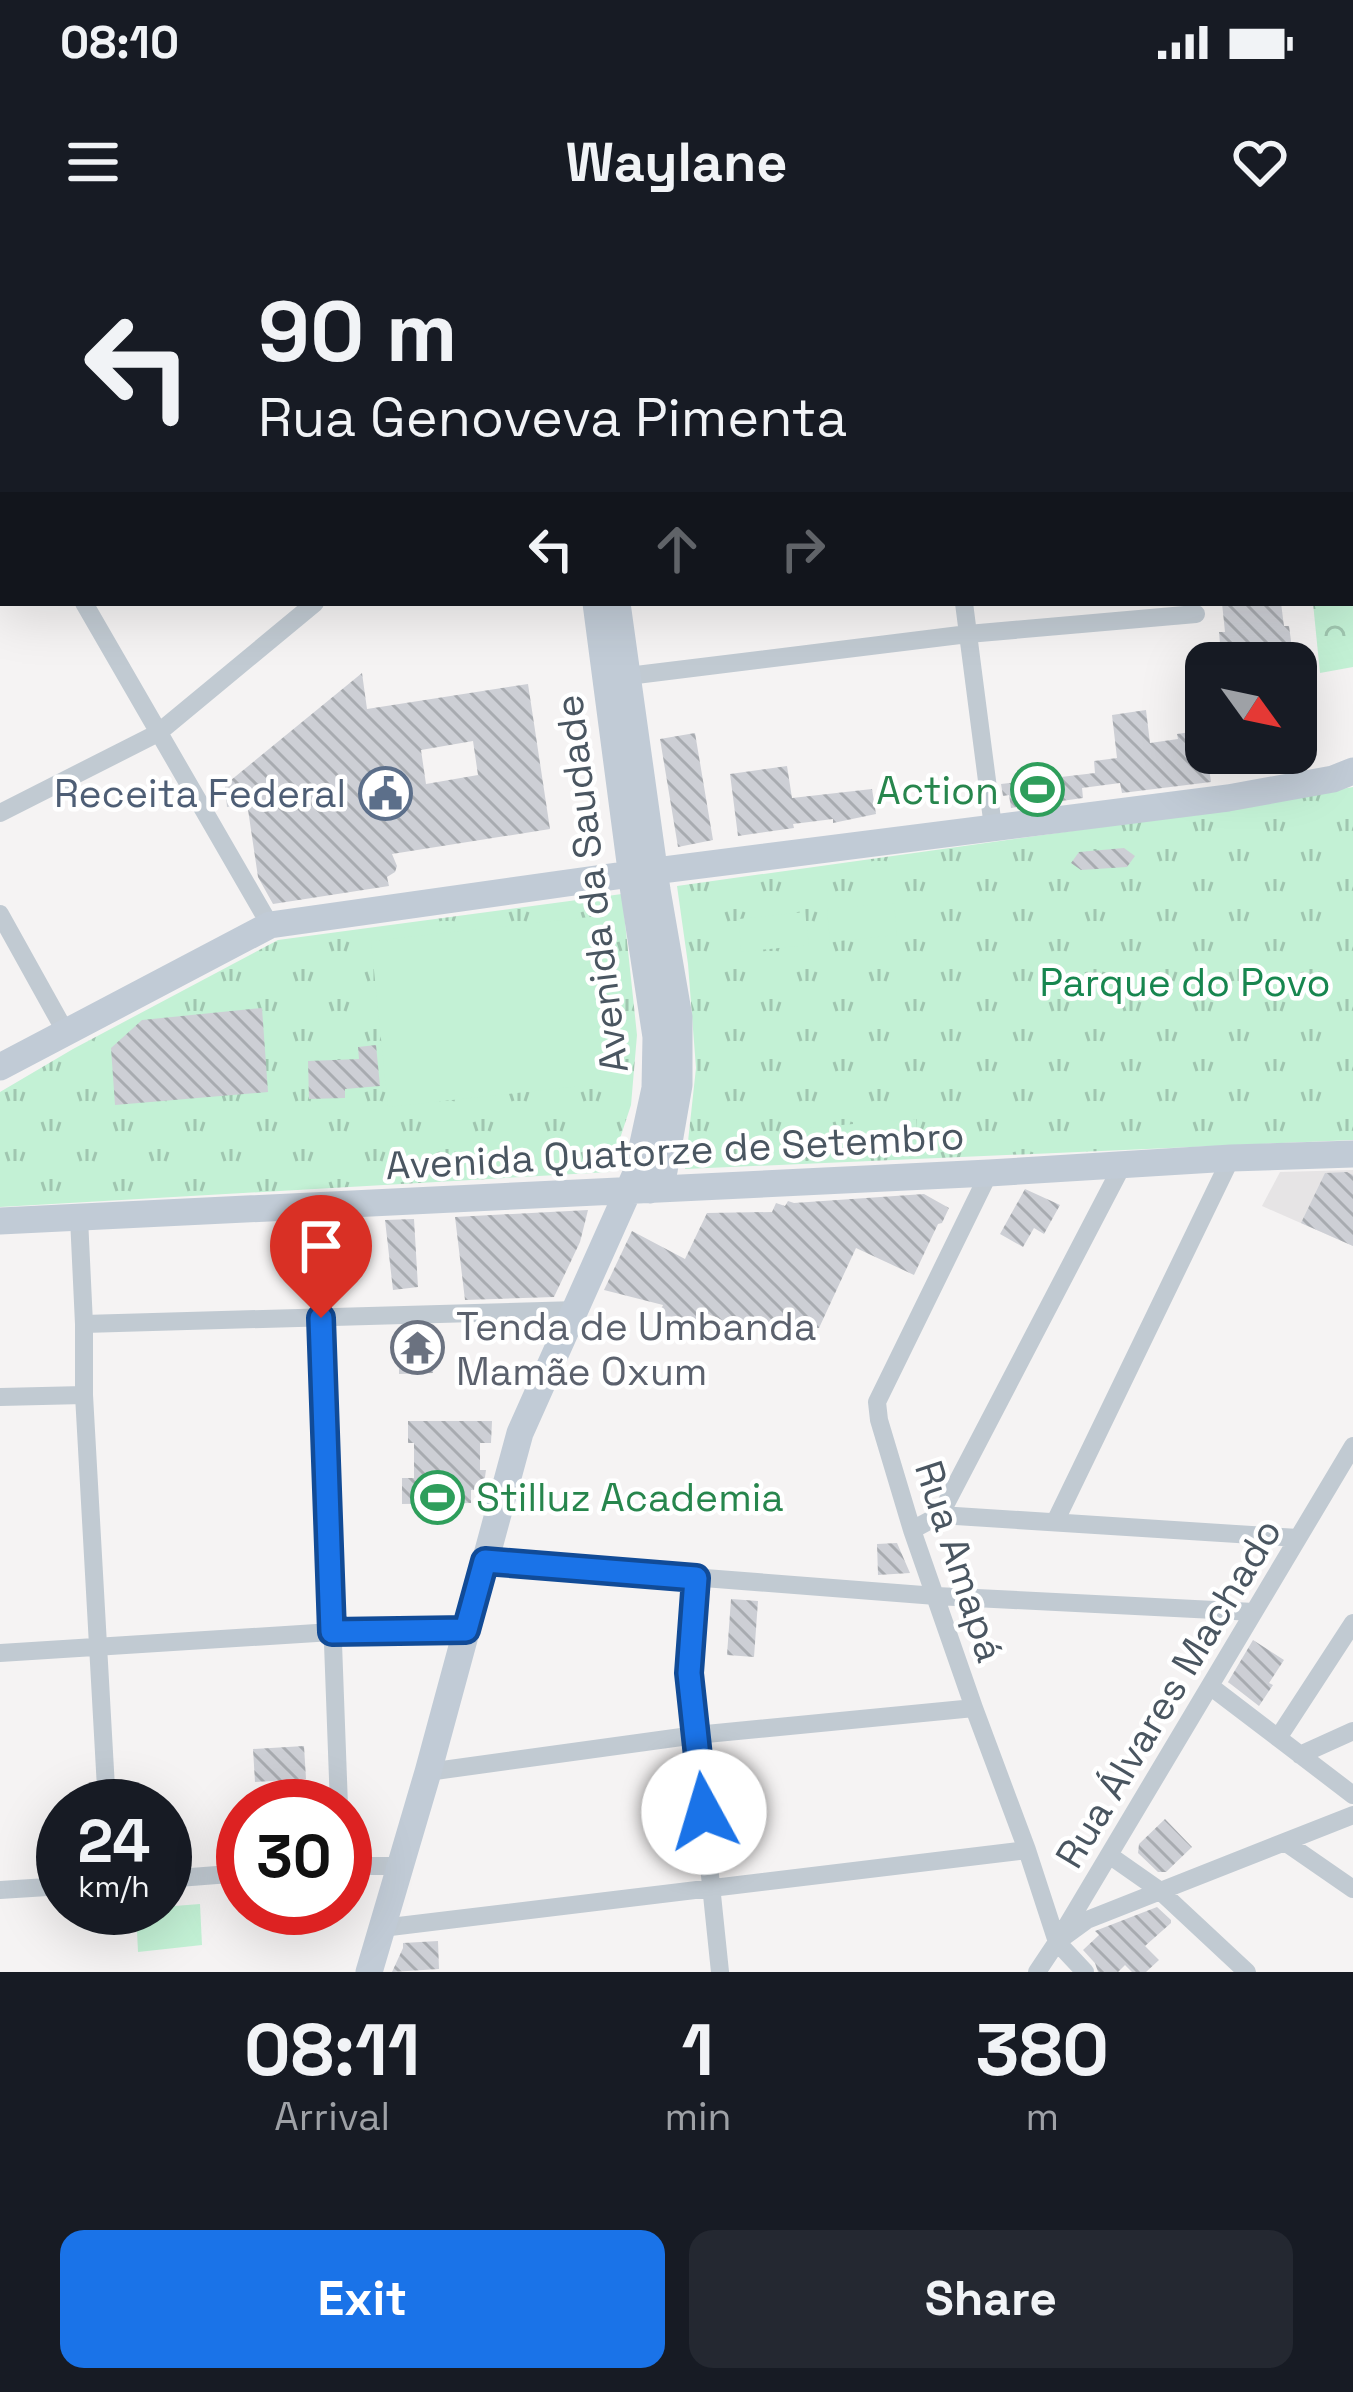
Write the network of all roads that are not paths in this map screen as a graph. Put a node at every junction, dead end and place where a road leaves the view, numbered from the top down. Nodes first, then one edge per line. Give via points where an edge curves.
1 (86, 606) edge
2 (312, 606) edge
3 (597, 606) edge
4 (617, 606) edge
5 (964, 606) edge
6 (1196, 614) dead end
7 (968, 634) junction
8 (628, 676) junction
9 (158, 733) junction
10 (1353, 771) edge
11 (0, 813) edge
12 (993, 827) junction
13 (643, 872) junction
14 (0, 914) edge
15 (270, 926) junction
16 (65, 1031) junction
17 (0, 1067) edge
18 (1353, 1154) edge
19 (1232, 1158) junction
20 (1122, 1166) junction
21 (988, 1173) junction
22 (639, 1191) junction
23 (79, 1218) junction
24 (0, 1221) edge
25 (577, 1310) junction
26 (321, 1318) junction
27 (84, 1324) junction
28 (84, 1395) junction
29 (0, 1397) edge
30 (1353, 1446) edge
31 (940, 1515) junction
32 (1054, 1522) junction
33 (912, 1529) junction
34 (1298, 1538) junction
35 (485, 1561) junction
36 (696, 1578) junction
37 (936, 1596) junction
38 (1254, 1612) junction
39 (1353, 1623) edge
40 (466, 1630) junction
41 (332, 1632) junction
42 (97, 1646) junction
43 (0, 1653) edge
44 (1210, 1686) junction
45 (974, 1708) junction
46 (1353, 1731) edge
47 (696, 1736) junction
48 (1279, 1738) junction
49 (1300, 1755) junction
50 (428, 1772) junction
51 (105, 1779) edge
52 (338, 1779) edge
53 (1353, 1795) edge
54 (1353, 1815) edge
55 (1285, 1841) junction
56 (1028, 1850) junction
57 (1109, 1855) junction
58 (372, 1866) edge
59 (400, 1866) junction
60 (36, 1888) edge
61 (712, 1888) junction
62 (1353, 1889) edge
63 (0, 1890) edge
64 (1159, 1890) junction
65 (382, 1928) junction
66 (1058, 1942) junction
67 (369, 1972) edge
68 (720, 1972) edge
69 (1037, 1972) edge
70 (1085, 1972) edge
71 (1247, 1972) edge

1 - 9 street
2 - 9 street
3 - 13 street, Avenida da Saudade
4 - 8 street, Avenida da Saudade
5 - 7 street
6 - 7 street
7 - 8 street
7 - 12 street
8 - 13 street, Avenida da Saudade
9 - 11 street
9 - 15 street
10 - 12 street via 1228,798
12 - 13 street
13 - 15 street
13 - 22 street, Avenida da Saudade via 679,1017 679,1085 664,1172
14 - 16 street
15 - 16 street
16 - 17 street
18 - 19 street, Avenida Quatorze de Setembro
19 - 20 street, Avenida Quatorze de Setembro
19 - 32 street
20 - 21 street, Avenida Quatorze de Setembro
20 - 31 street
21 - 22 street, Avenida Quatorze de Setembro
21 - 33 street, Rua Amapá via 877,1402
22 - 23 street, Avenida Quatorze de Setembro
22 - 25 street, Avenida da Saudade
23 - 24 street, Avenida Quatorze de Setembro
23 - 27 street
25 - 26 street
25 - 35 street, Avenida da Saudade via 520,1433
26 - 27 street
26 - 41 street
27 - 28 street
28 - 29 street
28 - 42 street
30 - 34 street, Rua Álvares Machado
31 - 32 street
31 - 33 street
32 - 34 street
33 - 37 street, Rua Amapá
34 - 38 street, Rua Álvares Machado
35 - 36 street
35 - 40 street, Avenida da Saudade
36 - 37 street
36 - 47 street via 689,1673
37 - 38 street
37 - 45 street, Rua Amapá
38 - 44 street, Rua Álvares Machado
39 - 48 street
40 - 41 street
40 - 50 street, Avenida da Saudade
41 - 42 street
41 - 52 street
42 - 43 street
42 - 51 street
44 - 48 street
44 - 57 street, Rua Álvares Machado
45 - 47 street
45 - 56 street, Rua Amapá
46 - 49 street
47 - 50 street
47 - 61 street
48 - 49 street
49 - 53 street
50 - 59 street, Avenida da Saudade
54 - 55 street
55 - 62 street
55 - 64 street
56 - 61 street
56 - 66 street, Rua Amapá
57 - 64 street
57 - 66 street, Rua Álvares Machado
58 - 59 street
59 - 65 street, Avenida da Saudade
60 - 63 street
61 - 65 street
61 - 68 street
64 - 66 street via 1087,1919
64 - 71 street
65 - 67 street, Avenida da Saudade
66 - 69 street, Rua Álvares Machado
66 - 70 street, Rua Amapá

